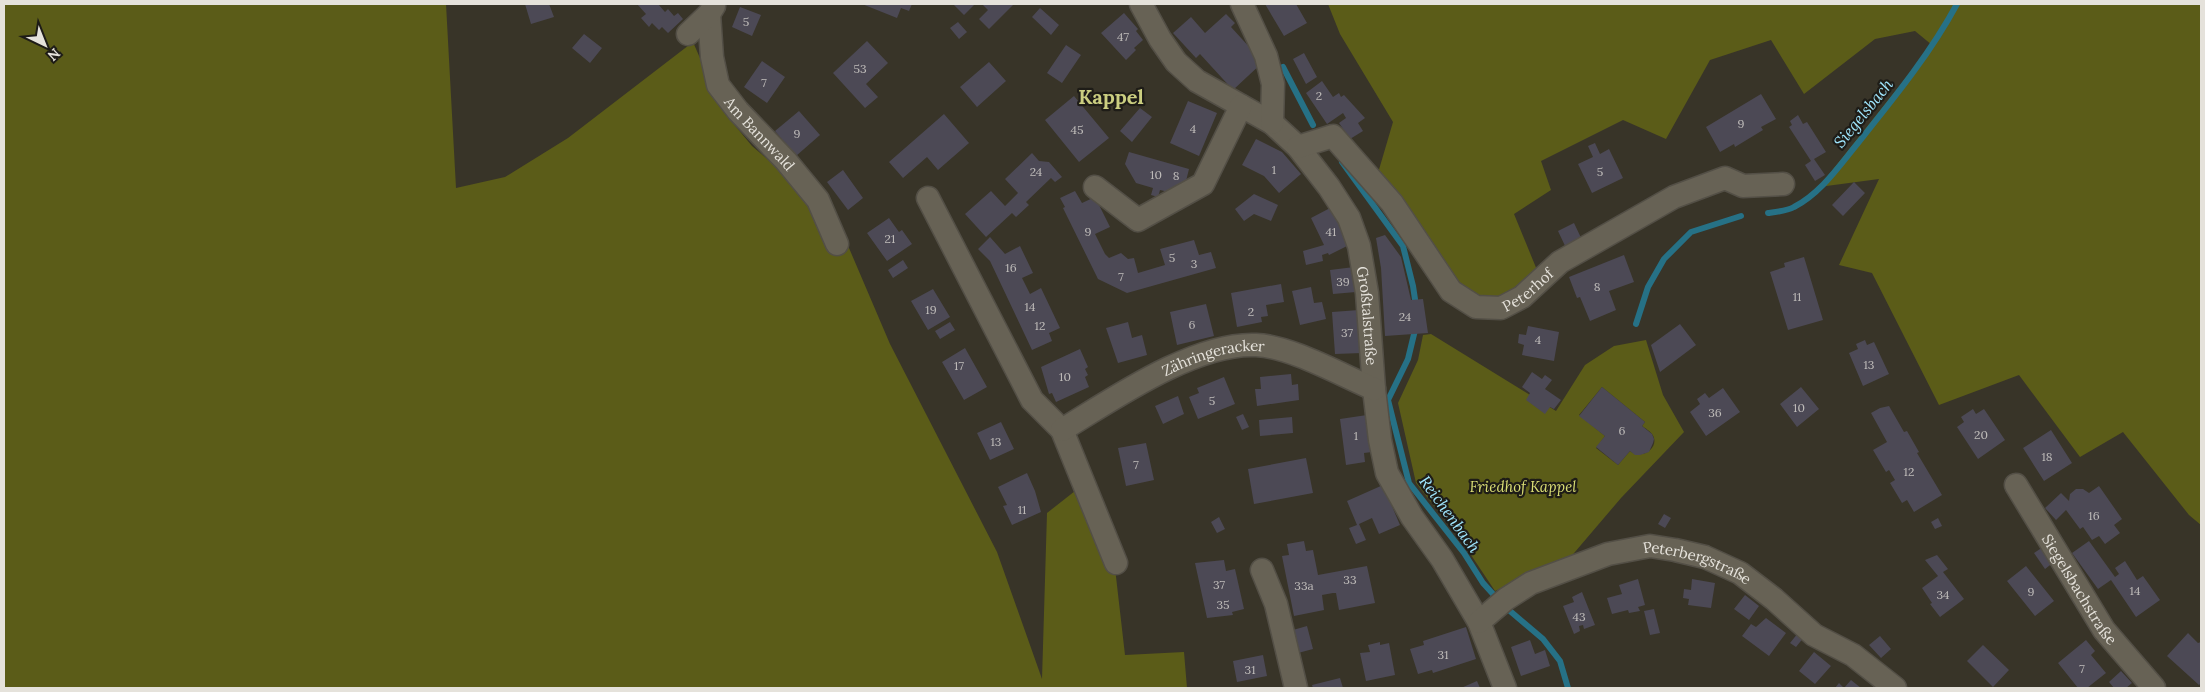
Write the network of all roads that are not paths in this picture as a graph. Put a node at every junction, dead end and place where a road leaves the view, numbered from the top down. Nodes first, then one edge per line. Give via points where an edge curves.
1 (1141, 4) edge
2 (1242, 4) edge
3 (712, 9) edge
4 (688, 34) dead end
5 (1241, 106) junction
6 (1272, 123) junction
7 (1311, 144) junction
8 (1783, 184) dead end
9 (1096, 187) dead end
10 (928, 198) dead end
11 (837, 244) dead end
12 (1374, 389) junction
13 (1062, 430) junction
14 (2016, 485) dead end
15 (1116, 563) dead end
16 (1262, 570) dead end
17 (1494, 610) junction
18 (1296, 688) edge
19 (1505, 688) edge
20 (1895, 688) edge
21 (2154, 688) edge

1 - 5 street, Großtalstraße via 1176,62 1197,81
2 - 6 street via 1266,56 1273,84
3 - 4 street, Am Bannwald
3 - 11 street, Am Bannwald via 712,57 718,85 818,200
5 - 6 street, Großtalstraße
5 - 9 street via 1203,184 1138,220
6 - 7 street, Großtalstraße
7 - 8 street, Peterhof via 1333,136 1392,203 1451,291 1476,307 1501,308 1522,297 1560,262 1674,197 1725,178 1743,186
7 - 12 street, Großtalstraße via 1359,246 1367,293
10 - 13 street via 1032,400
12 - 13 street, Zähringeracker via 1276,348 1256,344 1217,348 1146,379
12 - 17 street, Großtalstraße via 1388,473 1412,517 1442,559
13 - 15 street
14 - 21 street, Siegelsbachstraße via 2104,630
16 - 18 street via 1276,604
17 - 19 street, Großtalstraße
17 - 20 street, Peterbergstraße via 1530,583 1608,554 1650,546 1675,550 1740,573 1814,635 1853,655

